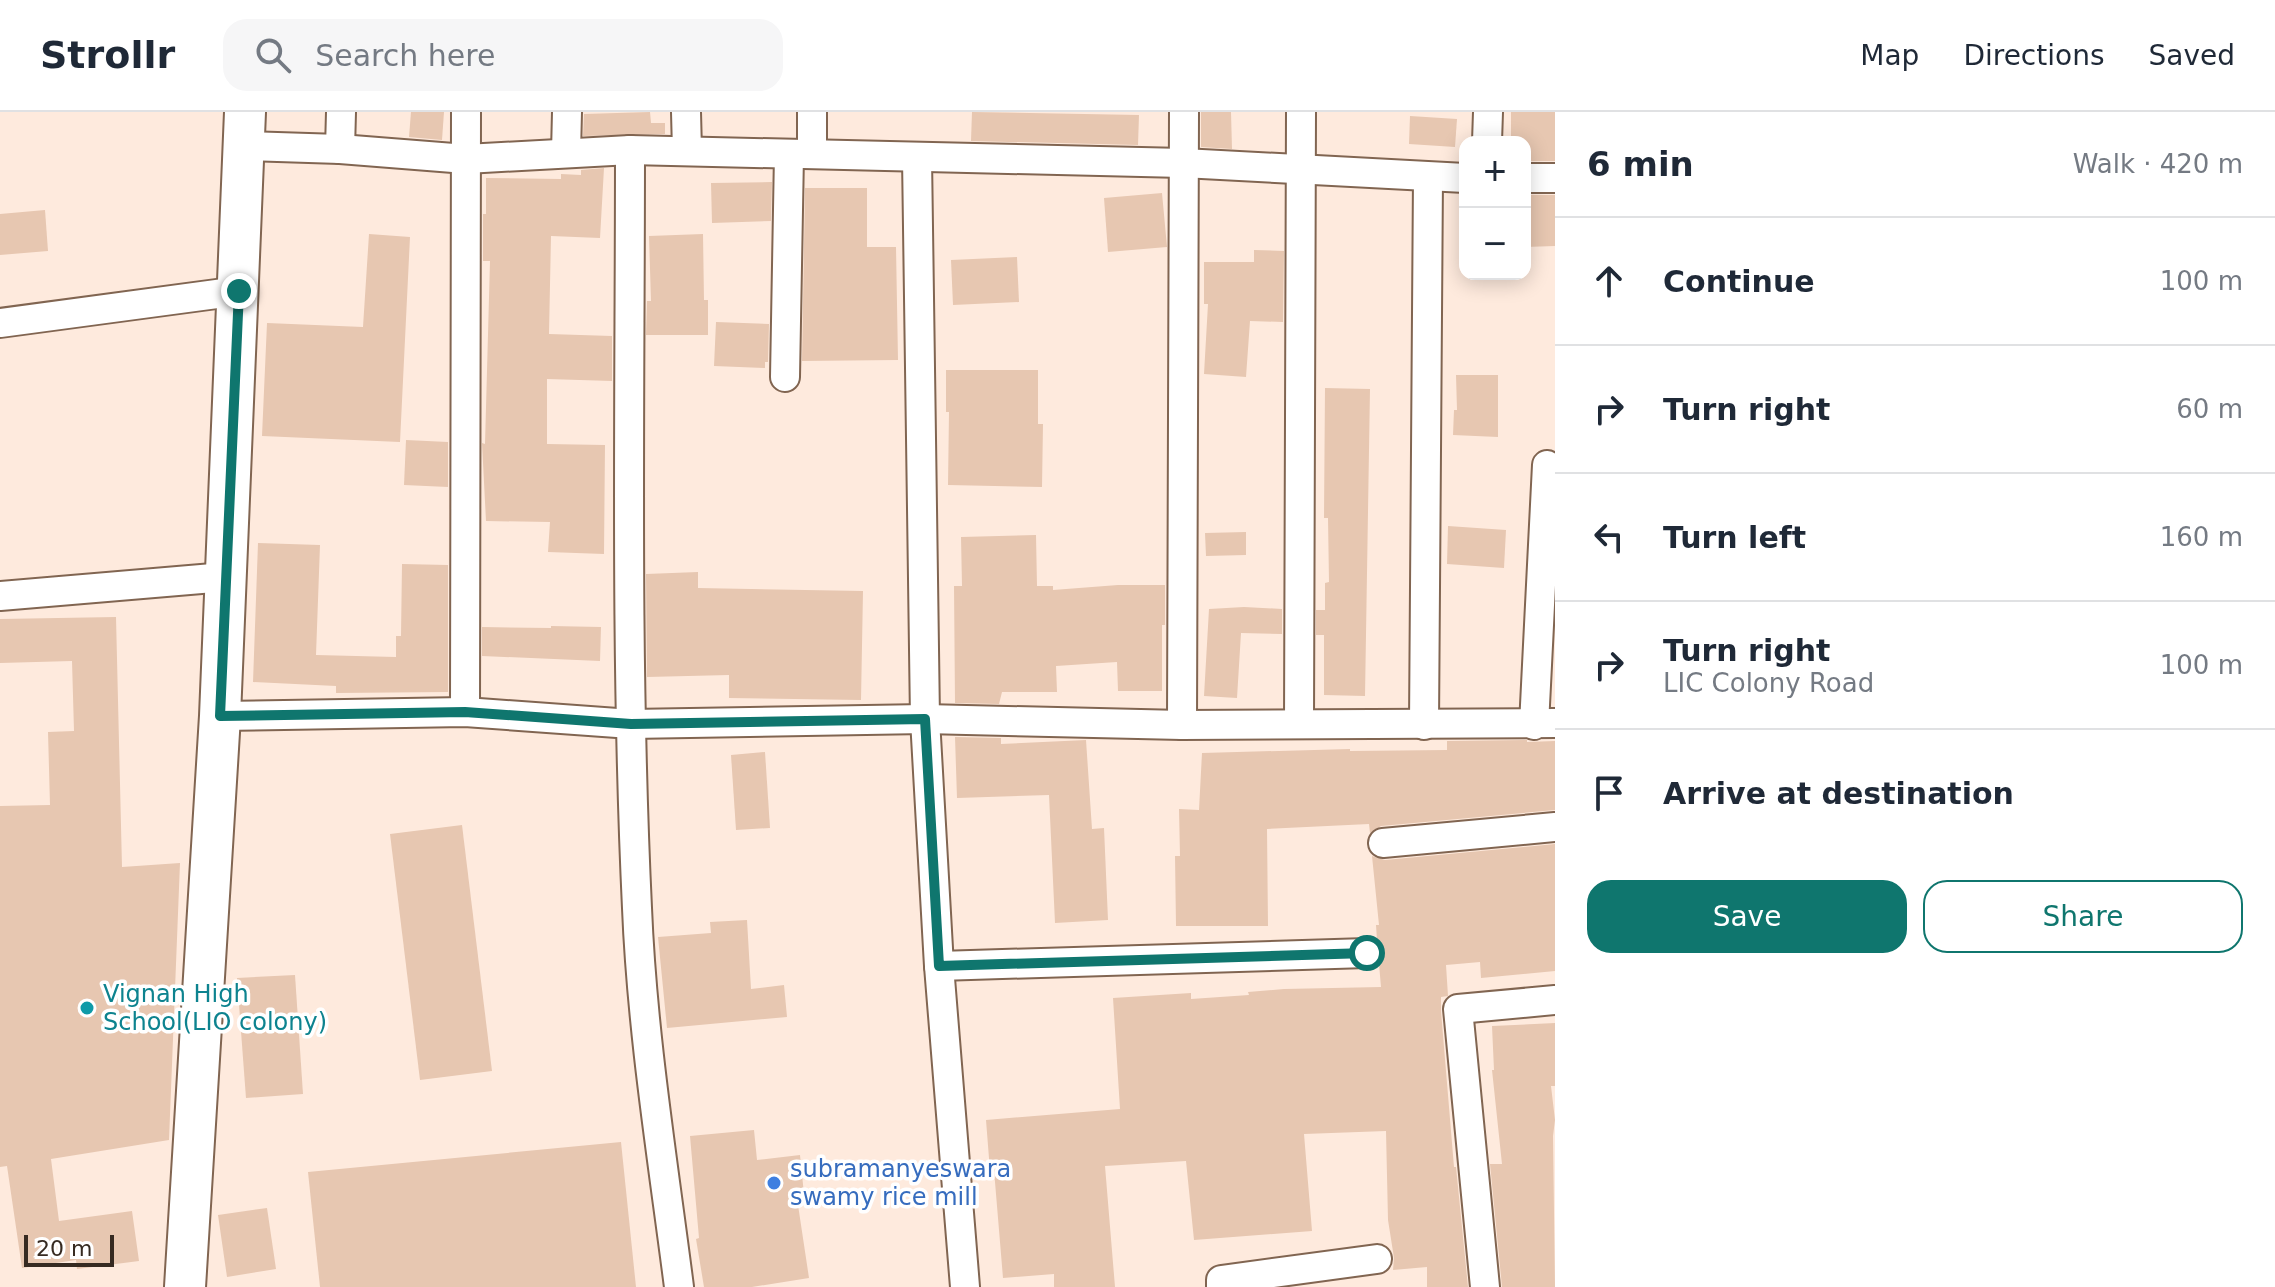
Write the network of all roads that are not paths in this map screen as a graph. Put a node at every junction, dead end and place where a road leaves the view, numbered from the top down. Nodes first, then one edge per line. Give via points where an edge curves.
1 (341, 112) edge
2 (466, 112) edge
3 (567, 112) edge
4 (686, 112) edge
5 (812, 112) edge
6 (1184, 112) edge
7 (1301, 112) edge
8 (1488, 112) edge
9 (244, 129) edge
10 (1487, 136) edge
11 (340, 149) junction
12 (630, 150) junction
13 (687, 151) junction
14 (566, 153) junction
15 (801, 154) junction
16 (917, 157) junction
17 (466, 159) junction
18 (1183, 163) junction
19 (1302, 170) junction
20 (1428, 177) junction
21 (1459, 178) edge
22 (1531, 178) edge
23 (1555, 178) edge
24 (239, 291) junction
25 (0, 323) edge
26 (785, 377) dead end
27 (1547, 465) dead end
28 (225, 577) junction
29 (0, 596) edge
30 (465, 712) junction
31 (220, 716) junction
32 (925, 719) junction
33 (631, 724) junction
34 (1299, 724) junction
35 (1545, 724) edge
36 (1182, 725) junction
37 (1424, 725) junction
38 (1555, 827) edge
39 (1383, 843) dead end
40 (1367, 953) dead end
41 (939, 966) junction
42 (1555, 1000) edge
43 (1377, 1259) dead end
44 (185, 1287) edge
45 (679, 1287) edge
46 (965, 1287) edge
47 (1221, 1287) edge
48 (1485, 1287) edge

1 - 11 street
2 - 17 street
3 - 14 street
4 - 13 street
5 - 15 street
6 - 18 street
7 - 19 street
8 - 10 street
9 - 11 street
9 - 24 main road
11 - 17 street
12 - 13 street
12 - 14 street
12 - 33 street
13 - 15 street
14 - 17 street
15 - 16 street
15 - 26 street
16 - 18 street
16 - 32 street
17 - 30 street
18 - 19 street
18 - 36 street
19 - 20 street
19 - 34 street
20 - 21 street
20 - 37 street
22 - 23 street
24 - 25 street
24 - 28 main road
27 - 35 street
28 - 29 street
28 - 31 main road
30 - 31 street
30 - 33 street
31 - 44 main road
32 - 33 street
32 - 36 street
32 - 41 street
33 - 45 street via 637,911
34 - 36 street
34 - 37 street
35 - 37 street
38 - 39 street
40 - 41 street
41 - 46 street
42 - 48 street via 1458,1009
43 - 47 street via 1221,1280

